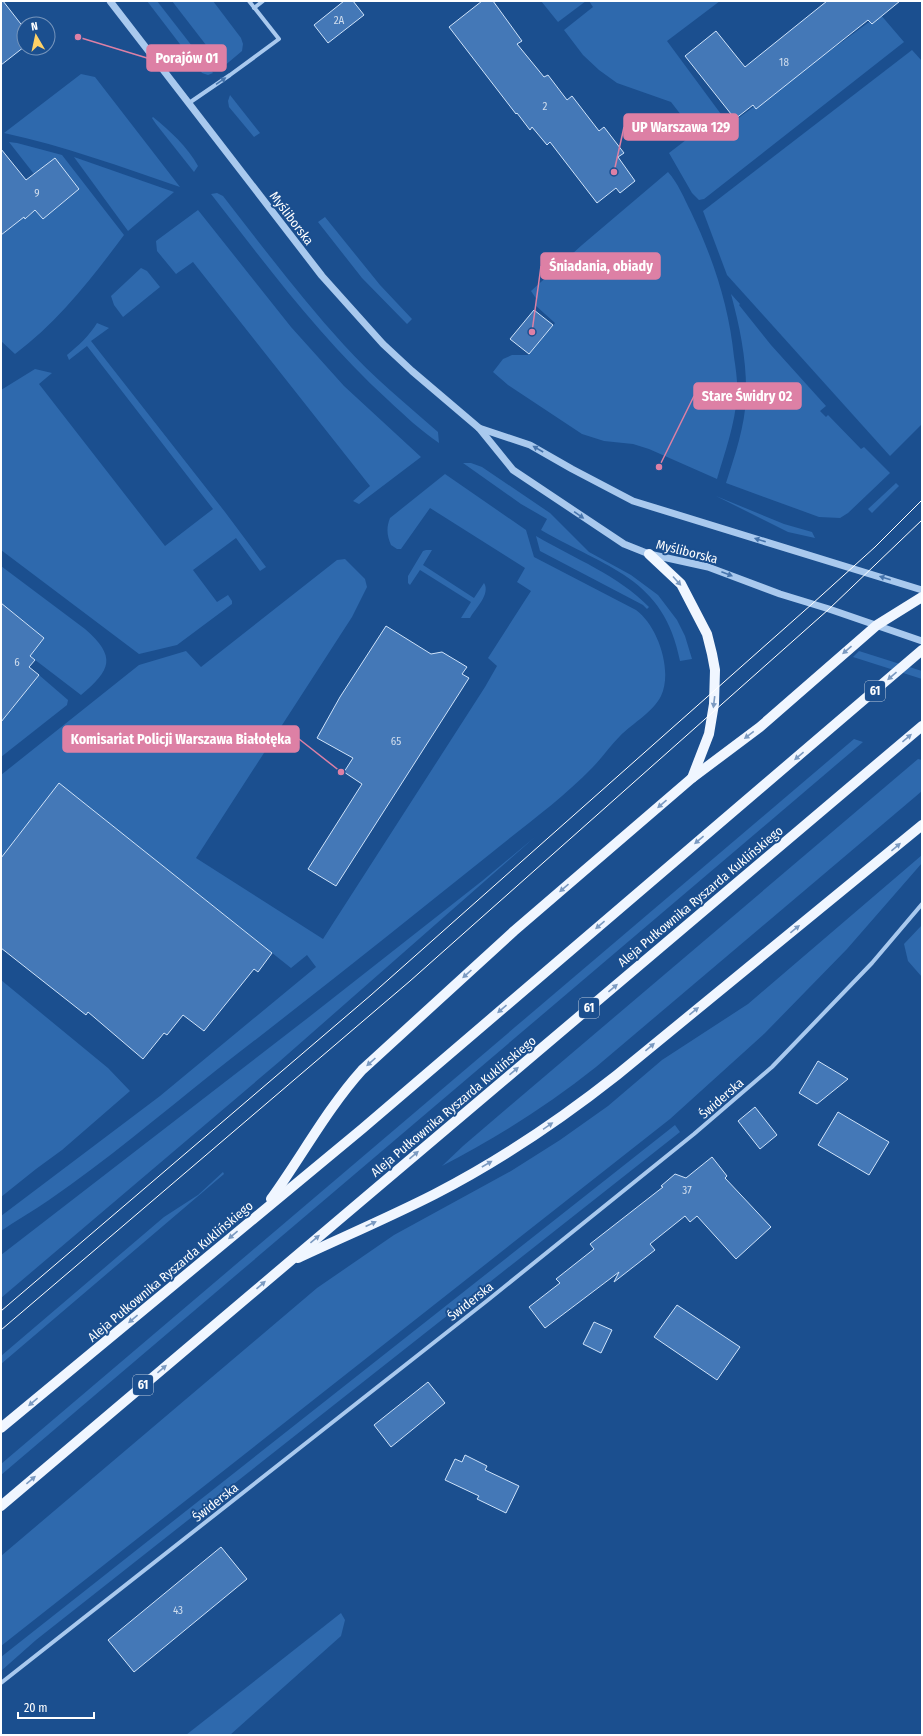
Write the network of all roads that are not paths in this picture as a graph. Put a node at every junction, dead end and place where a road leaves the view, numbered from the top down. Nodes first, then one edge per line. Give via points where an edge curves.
1 (110, 1) edge
2 (249, 1) edge
3 (263, 1) edge
4 (254, 8) junction
5 (189, 103) junction
6 (479, 428) junction
7 (649, 554) junction
8 (922, 590) edge
9 (922, 597) edge
10 (877, 625) junction
11 (922, 641) edge
12 (922, 650) edge
13 (922, 726) edge
14 (692, 778) junction
15 (922, 825) edge
16 (922, 904) edge
17 (263, 1210) junction
18 (285, 1264) junction
19 (1, 1428) edge
20 (1, 1506) edge
21 (1, 1683) edge

1 - 5 street, Myśliborska
2 - 4 street
3 - 4 street
5 -> 4 street via 280,39
5 - 6 street, Myśliborska via 297,244 356,314 412,371
6 -> 7 street, Myśliborska via 513,470 607,534
8 -> 6 street, Myśliborska via 633,501 530,445
7 -> 10 street, Myśliborska via 708,567 780,594
7 -> 14 main road via 681,584 707,634 712,654 715,677 714,704 709,734
9 - 10 main road
10 - 11 street, Myśliborska
10 -> 14 main road via 760,727
12 -> 17 main road, Aleja Pułkownika Ryszarda Kuklińskiego / 61 via 362,1129
18 -> 13 main road, Aleja Pułkownika Ryszarda Kuklińskiego / 61
14 -> 17 main road via 514,931 362,1070 344,1090
18 -> 15 main road via 436,1193 515,1148 574,1109
16 - 21 street, Świderska via 872,963 772,1067 694,1134 488,1300
17 -> 19 main road, Aleja Pułkownika Ryszarda Kuklińskiego / 61
20 -> 18 main road, Aleja Pułkownika Ryszarda Kuklińskiego / 61

